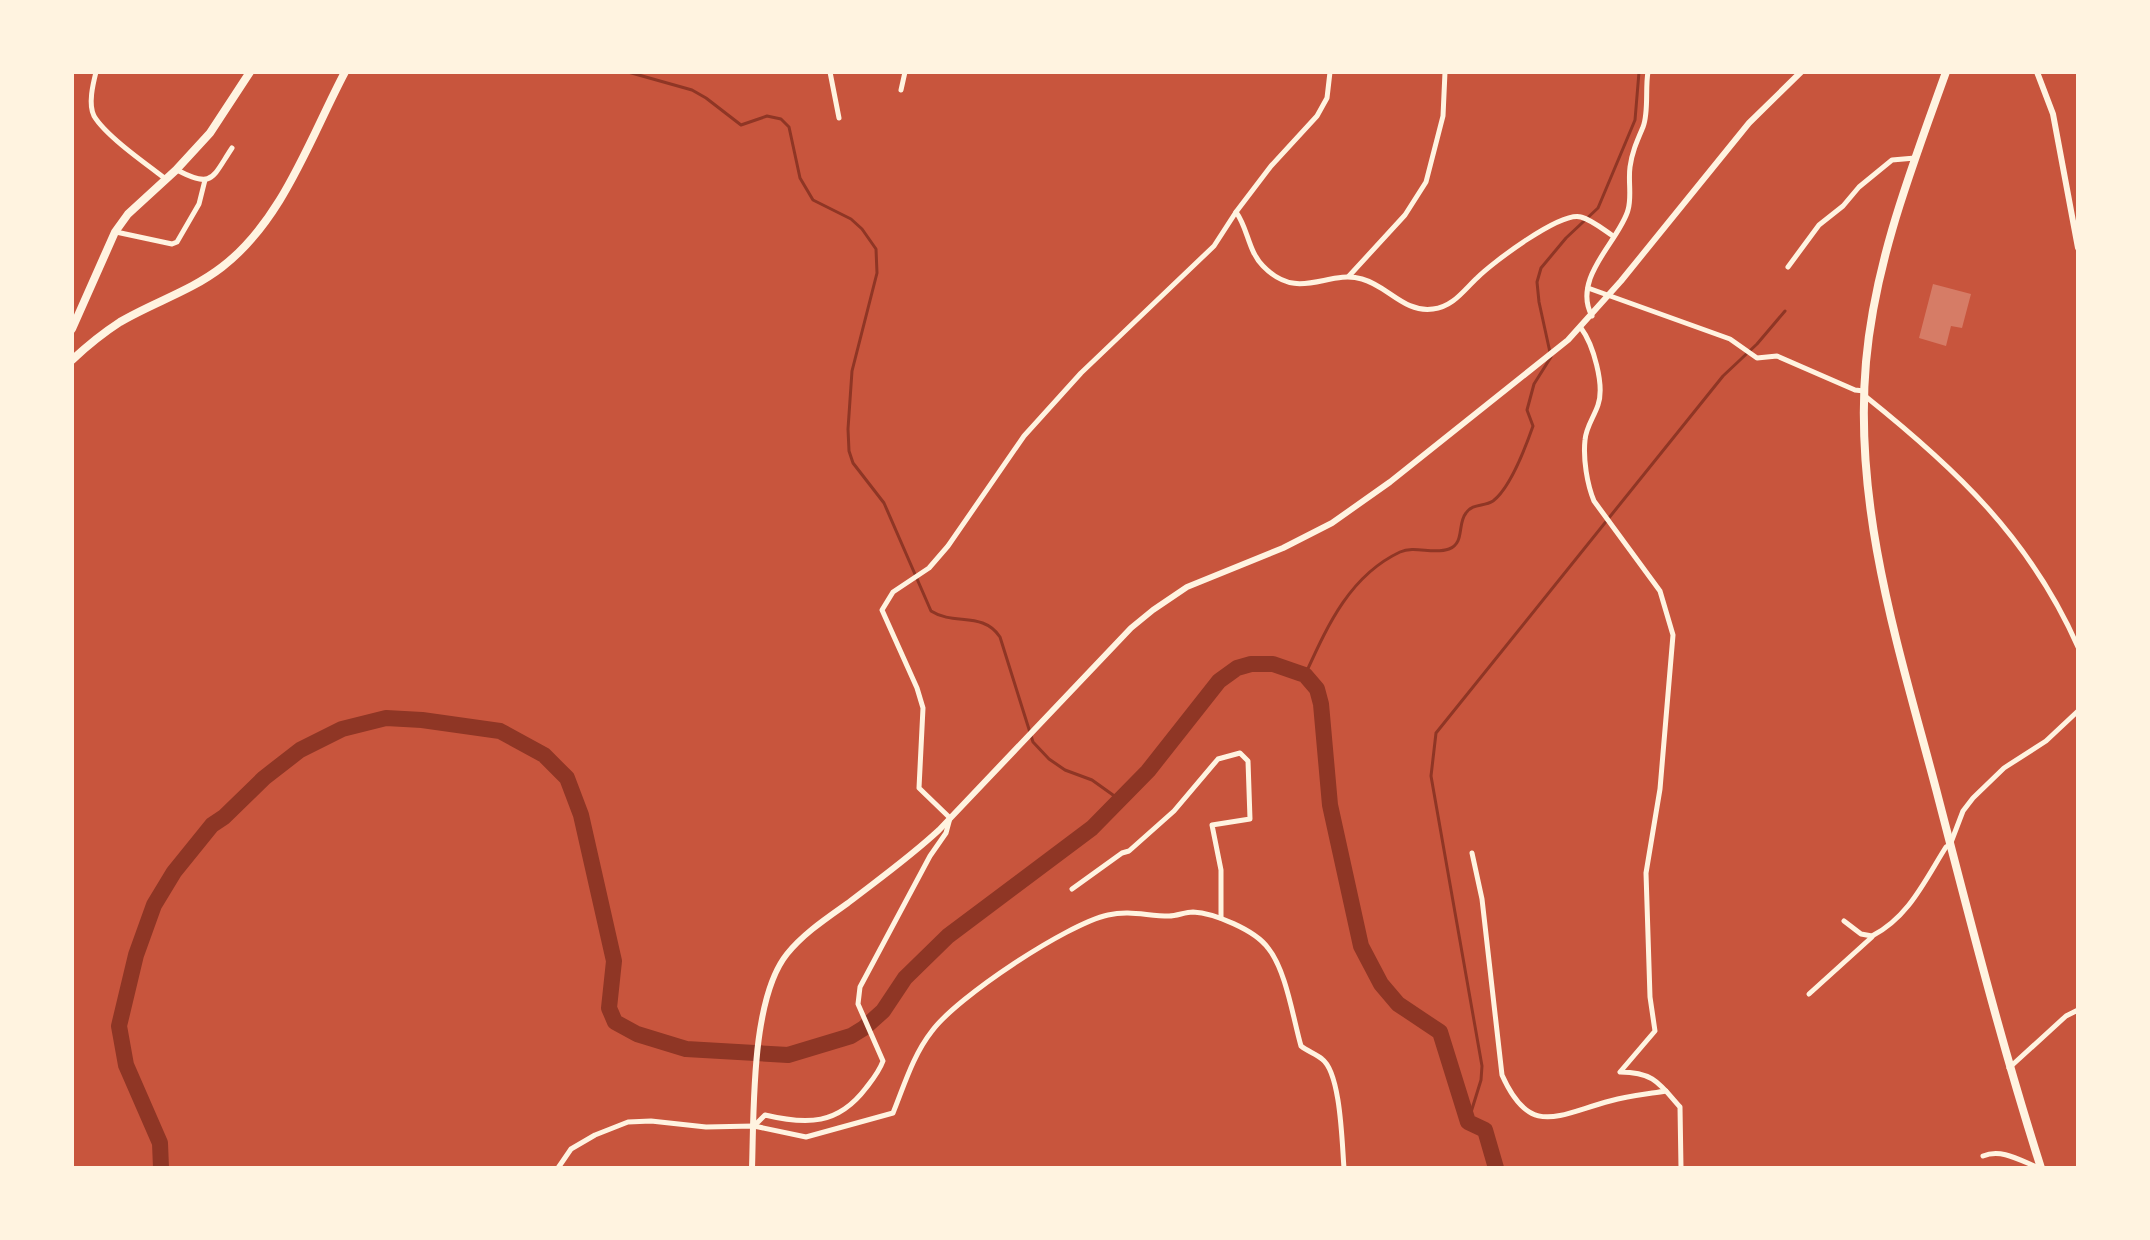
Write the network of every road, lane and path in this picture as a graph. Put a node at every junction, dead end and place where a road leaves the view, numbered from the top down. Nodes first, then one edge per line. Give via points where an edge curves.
1 (96, 72) edge
2 (250, 72) edge
3 (345, 72) edge
4 (830, 72) edge
5 (905, 72) edge
6 (1330, 72) edge
7 (1445, 72) edge
8 (1648, 72) edge
9 (1801, 72) edge
10 (1946, 72) edge
11 (2037, 72) edge
12 (901, 90) dead end
13 (839, 118) dead end
14 (232, 148) dead end
15 (1915, 158) junction
16 (176, 170) junction
17 (166, 179) junction
18 (205, 180) junction
19 (1236, 212) junction
20 (115, 232) junction
21 (1613, 236) junction
22 (2078, 248) edge
23 (1788, 267) dead end
24 (1348, 276) junction
25 (1588, 288) junction
26 (1610, 294) junction
27 (1592, 316) junction
28 (1581, 328) junction
29 (72, 329) edge
30 (72, 360) edge
31 (1864, 393) junction
32 (2078, 647) edge
33 (2078, 711) edge
34 (950, 818) junction
35 (1950, 845) junction
36 (1472, 853) dead end
37 (1072, 889) dead end
38 (1221, 918) junction
39 (1844, 921) dead end
40 (1872, 936) junction
41 (1809, 994) dead end
42 (2078, 1010) edge
43 (2009, 1069) junction
44 (1667, 1091) junction
45 (754, 1126) junction
46 (1983, 1156) dead end
47 (558, 1168) edge
48 (752, 1168) edge
49 (1344, 1168) edge
50 (1681, 1168) edge
51 (2040, 1168) edge

1 - 17 street via 94,115 129,152
2 - 16 main road via 210,133
3 - 30 main road via 294,172 248,244 194,286 122,322
4 - 13 street
5 - 12 street
6 - 19 street via 1327,98 1317,116
7 - 24 street via 1443,116 1426,182 1405,215
8 - 21 street via 1644,125 1635,139 1629,169 1628,211
9 - 26 street via 1739,135
10 - 15 main road
11 - 22 street via 2053,114
14 - 18 street
15 - 23 street via 1892,160 1859,187 1819,225
15 - 31 main road via 1878,284
16 - 17 main road
16 - 18 street
17 - 20 main road
18 - 20 street via 199,204 177,242
19 - 24 street via 1263,267 1289,283 1315,284
19 - 34 street via 1214,246 1081,373 1024,436 948,546 929,568 893,592 882,610 923,708 919,788
20 - 29 main road
21 - 24 street via 1580,217 1564,218 1519,245 1456,300 1437,309 1418,309 1364,279
21 - 25 street
25 - 26 street
25 - 27 street
26 - 27 street
26 - 31 street via 1730,339 1757,358 1777,356
27 - 28 street
28 - 34 street via 1332,523 1211,576 1144,617
28 - 44 street via 1595,361 1601,396 1585,440 1589,488 1660,591 1673,635 1660,789 1646,873 1655,1031 1620,1072 1644,1072
31 - 32 street via 1982,499 2040,576
31 - 35 main road via 1876,555
33 - 35 street via 1973,798
34 - 45 street via 910,857 805,935 784,959 766,997
34 - 45 street via 860,987 858,1004 883,1061 880,1070 840,1114 788,1121 765,1115
35 - 40 street via 1906,910
35 - 43 main road
36 - 44 street via 1502,1075 1512,1097 1529,1113 1548,1118
37 - 38 street via 1129,851 1174,811 1218,759 1240,753 1248,761 1250,819 1212,825 1221,870
38 - 45 street via 1141,911 1089,921 1008,967 932,1031 893,1113 806,1137
38 - 49 street via 1268,947 1301,1046 1323,1059 1333,1076
39 - 40 street
40 - 41 street
42 - 43 street
43 - 51 main road
44 - 50 street via 1680,1107
45 - 47 street via 628,1122 571,1149
45 - 48 street
46 - 51 street via 2003,1154

